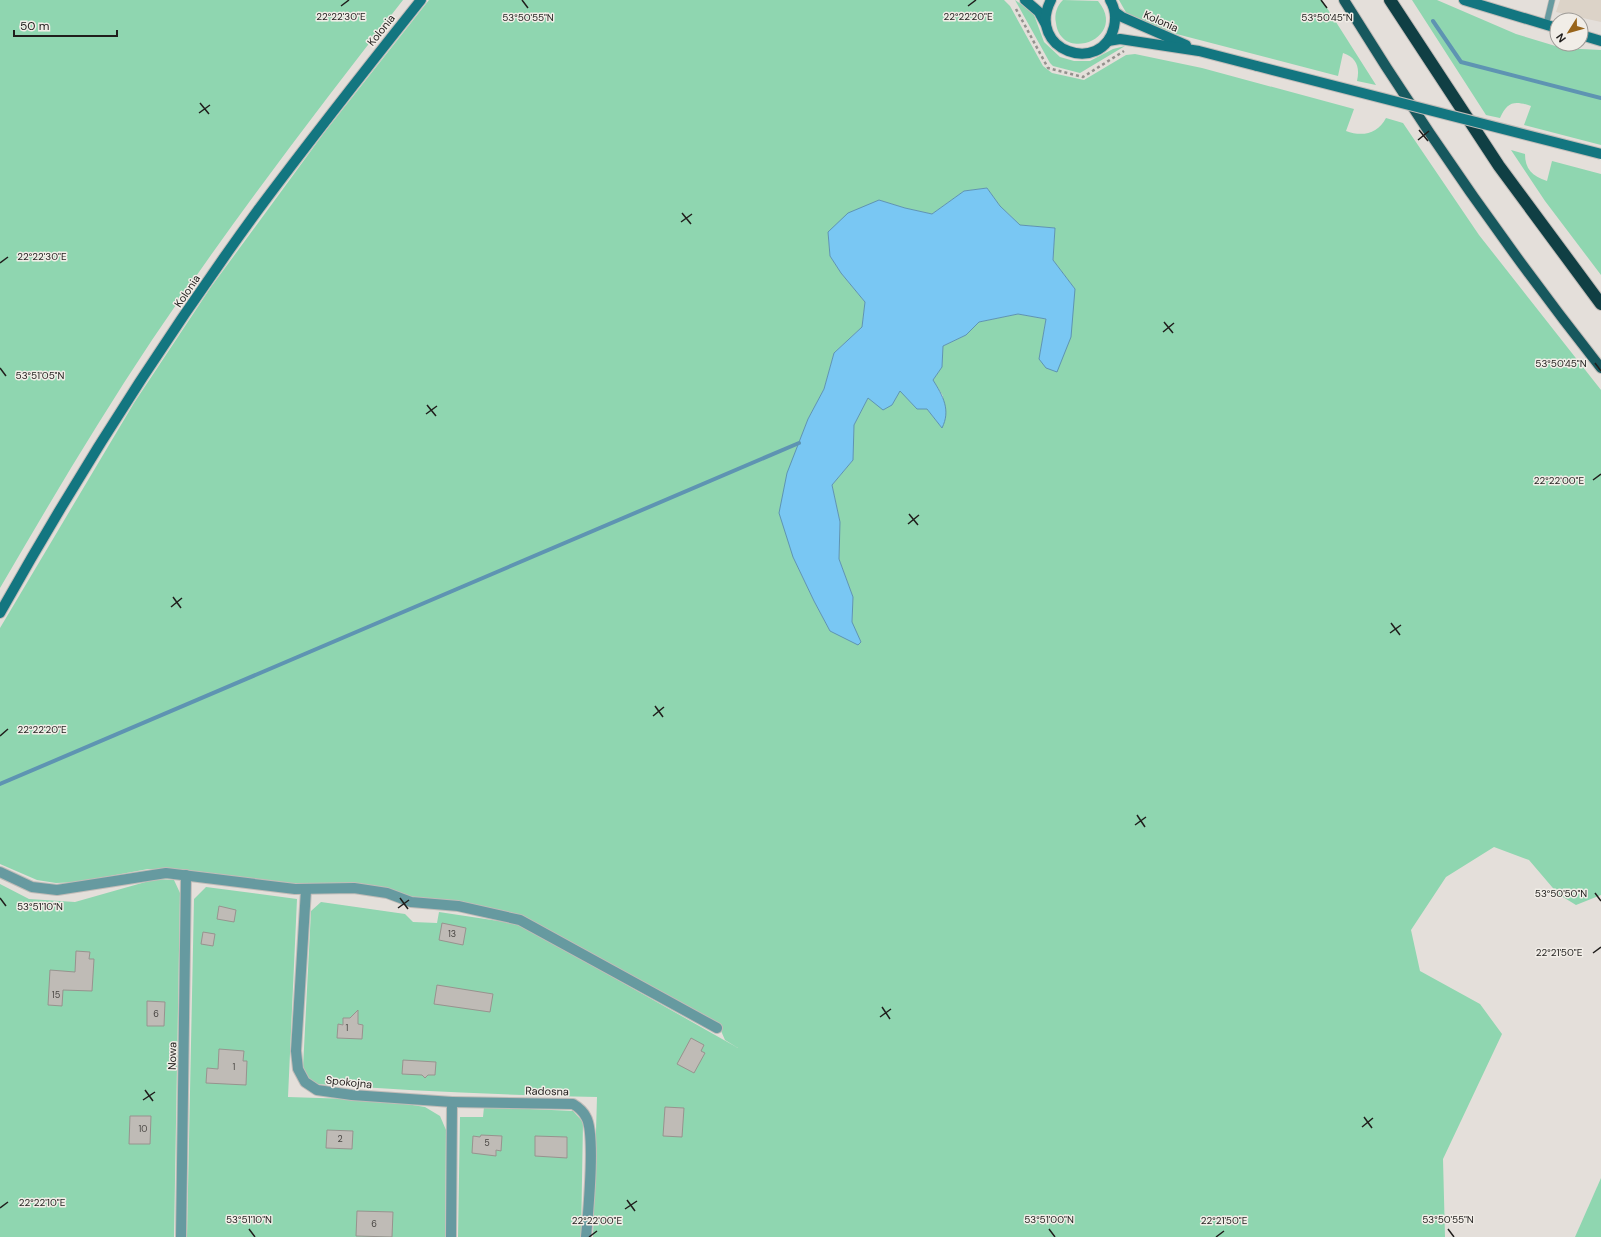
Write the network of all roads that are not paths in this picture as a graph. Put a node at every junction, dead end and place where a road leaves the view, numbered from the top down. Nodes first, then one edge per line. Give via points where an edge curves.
1 (421, 0) edge
2 (1025, 0) edge
3 (1051, 0) edge
4 (1110, 0) edge
5 (1344, 0) edge
6 (1390, 0) edge
7 (1464, 0) edge
8 (1552, 0) edge
9 (1115, 12) junction
10 (1045, 23) junction
11 (1546, 25) junction
12 (1549, 26) edge
13 (1589, 37) edge
14 (1108, 41) junction
15 (1601, 41) edge
16 (1199, 51) junction
17 (1601, 154) edge
18 (1601, 304) edge
19 (1601, 368) edge
20 (0, 613) edge
21 (0, 872) edge
22 (186, 875) junction
23 (306, 890) junction
24 (717, 1028) dead end
25 (452, 1102) junction
26 (181, 1237) edge
27 (451, 1237) edge
28 (586, 1237) edge

1 - 20 main road, Kolonia via 308,144 194,301 87,465
2 - 10 main road
3 - 10 main road
4 - 9 main road
5 - 19 main road via 1465,186
6 - 18 highway via 1499,166
7 - 11 main road
8 - 11 lane
9 - 14 main road via 1114,27
9 - 16 main road, Kolonia
10 - 14 main road via 1056,44 1076,54 1099,49
11 - 12 main road
13 - 15 main road
14 - 16 main road, Kolonia via 1120,39
16 - 17 main road, Kolonia, bridge
21 - 22 street via 32,887 57,890 166,873
22 - 23 street
22 - 26 street, Nowa
23 - 24 street via 354,888 387,894 411,902 458,906 520,920
23 - 25 street, Spokojna via 296,1051 298,1069 305,1082 317,1090 324,1091
25 - 27 street
25 - 28 street, Radosna via 573,1104 582,1110 592,1135

